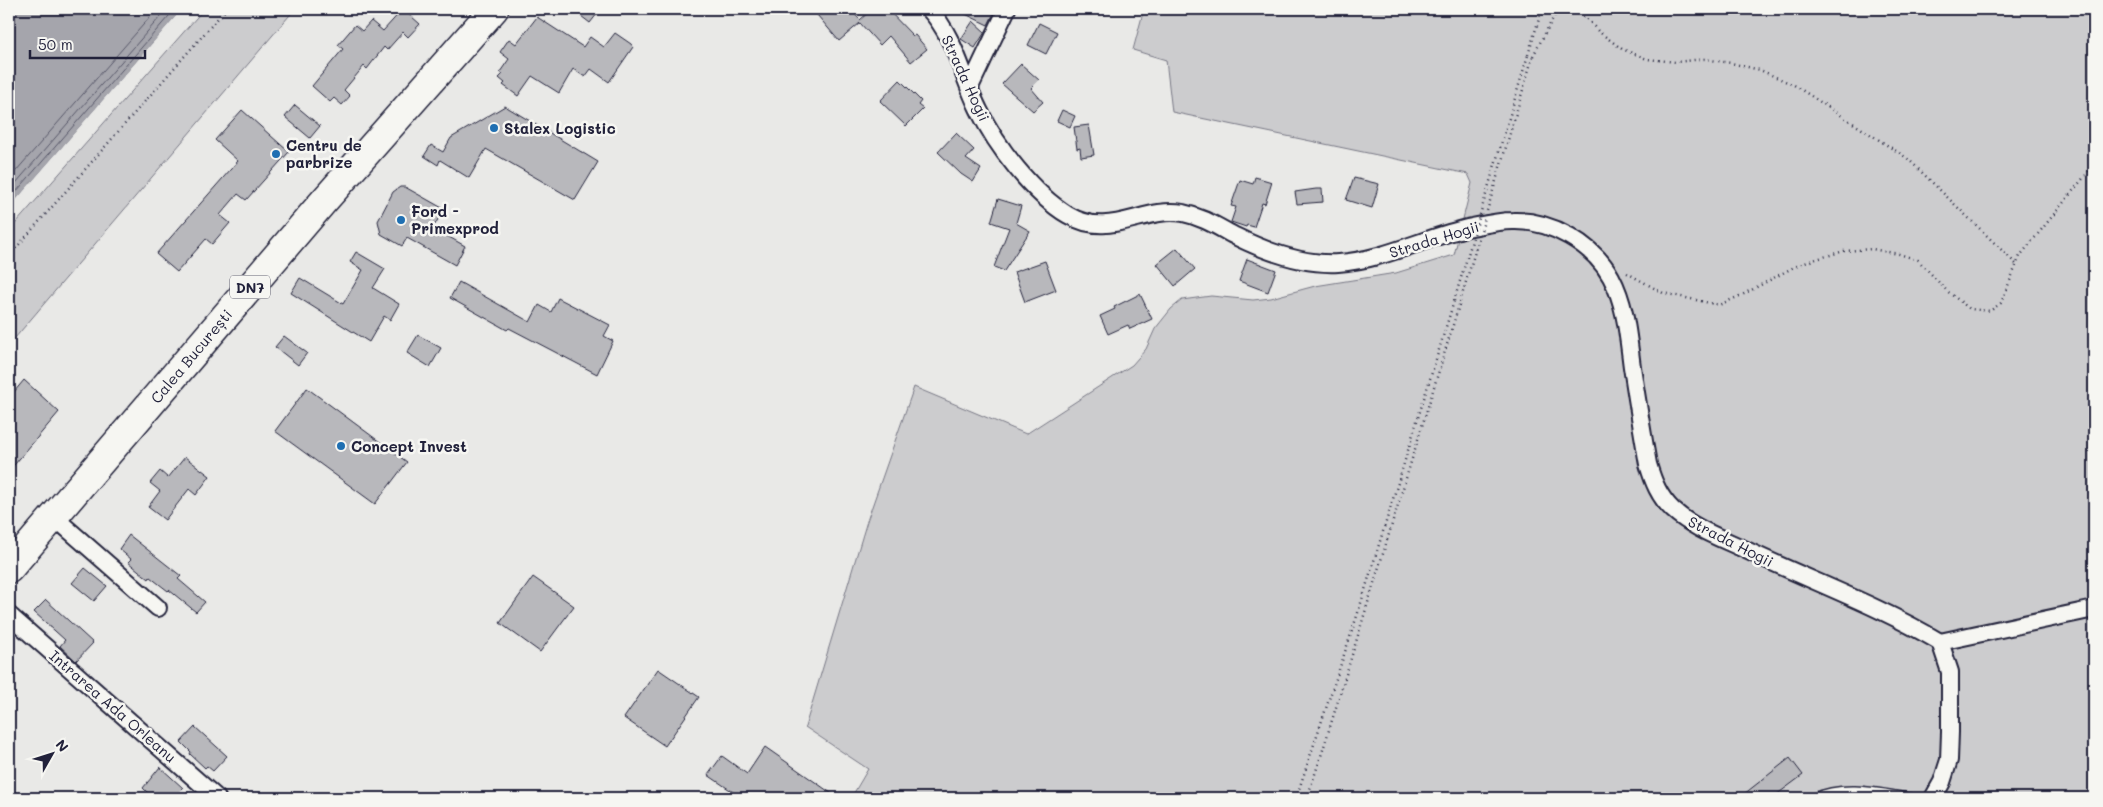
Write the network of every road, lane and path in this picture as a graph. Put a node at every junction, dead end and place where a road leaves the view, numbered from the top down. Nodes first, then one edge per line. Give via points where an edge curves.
1 (226, 9) edge
2 (494, 9) edge
3 (929, 9) edge
4 (1007, 9) edge
5 (1542, 9) edge
6 (1558, 9) edge
7 (1570, 9) edge
8 (970, 87) junction
9 (2094, 165) edge
10 (9, 256) edge
11 (1598, 260) junction
12 (2016, 264) junction
13 (54, 517) junction
14 (9, 569) edge
15 (158, 608) dead end
16 (2094, 609) edge
17 (9, 615) edge
18 (1940, 642) junction
19 (217, 798) edge
20 (1296, 798) edge
21 (1307, 798) edge
22 (1814, 798) edge
23 (1911, 798) edge
24 (1933, 798) edge

1 - 10 path
2 - 13 highway, Calea București / DN7 via 323,202
3 - 8 street, Strada Hogii via 944,30
4 - 8 street
5 - 20 path, bridge via 1357,616
6 - 21 path, bridge via 1533,56
7 - 12 path via 1622,50 1647,59 1676,62 1704,59 1760,70 1794,85 1907,158
8 - 11 street, Strada Hogii via 986,124 1014,163 1053,204 1070,216 1088,222 1112,225 1162,213 1182,213 1207,220 1270,252 1312,262 1338,263 1398,251 1460,229 1515,221 1563,233 1585,246
9 - 12 path
11 - 12 path via 1663,293 1719,305 1813,260 1844,251 1872,249 1918,260 1970,309 1990,311 2001,303
11 - 18 street, Strada Hogii via 1610,276 1625,319 1651,473 1672,509 1690,524 1868,604
13 - 14 highway, Calea București / DN7
13 - 15 street
16 - 18 street
17 - 19 street, Intrarea Ada Orleanu
18 - 24 street via 1950,672 1949,760
22 - 23 lane via 1837,790

